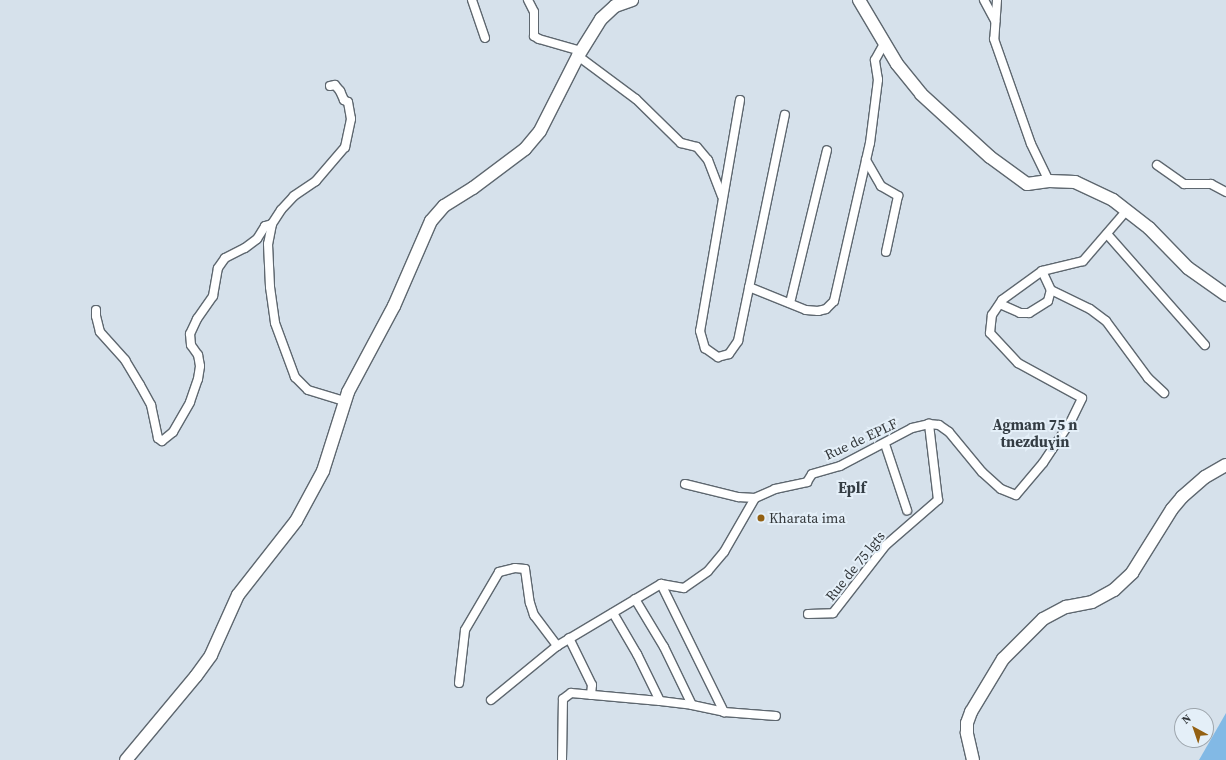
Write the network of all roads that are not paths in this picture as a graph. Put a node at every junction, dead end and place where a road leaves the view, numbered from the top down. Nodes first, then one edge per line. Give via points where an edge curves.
1 (472, 0) edge
2 (528, 0) edge
3 (632, 0) edge
4 (859, 0) edge
5 (984, 0) edge
6 (997, 0) edge
7 (995, 22) junction
8 (485, 38) dead end
9 (885, 42) junction
10 (580, 53) junction
11 (330, 86) dead end
12 (740, 100) dead end
13 (785, 115) dead end
14 (827, 150) dead end
15 (866, 160) junction
16 (1157, 165) dead end
17 (1049, 181) junction
18 (1226, 192) edge
19 (722, 198) junction
20 (1127, 210) junction
21 (272, 224) junction
22 (1107, 234) junction
23 (886, 252) dead end
24 (1042, 271) junction
25 (749, 287) junction
26 (1051, 290) junction
27 (1226, 295) edge
28 (790, 303) junction
29 (1000, 304) junction
30 (96, 310) dead end
31 (1205, 345) dead end
32 (1164, 393) dead end
33 (345, 401) junction
34 (929, 424) junction
35 (885, 444) junction
36 (1226, 465) edge
37 (685, 484) dead end
38 (755, 498) junction
39 (907, 510) dead end
40 (661, 584) junction
41 (635, 599) junction
42 (613, 612) junction
43 (808, 614) dead end
44 (569, 638) junction
45 (557, 646) junction
46 (459, 683) dead end
47 (591, 695) junction
48 (491, 700) dead end
49 (660, 701) junction
50 (692, 705) junction
51 (724, 712) junction
52 (776, 716) dead end
53 (126, 760) edge
54 (562, 760) edge
55 (973, 760) edge

1 - 8 street
2 - 10 street via 534,12 534,36
3 - 10 street via 615,6 601,19
4 - 9 street
5 - 7 street
6 - 7 street
7 - 17 street via 994,39 1003,66 1031,144
9 - 15 street via 875,60 878,80
9 - 17 street via 897,64 921,94 990,156 1027,184
10 - 19 street via 636,99 681,143 697,148 708,160
10 - 33 street via 540,131 525,149 444,206 431,221 394,306
11 - 21 street via 335,85 348,102 351,119 345,147 316,181 294,196
12 - 19 street
13 - 25 street
14 - 28 street
15 - 23 street via 881,186 898,196
15 - 28 street via 834,301 826,309 818,311 806,310
16 - 18 street via 1184,184 1211,184
17 - 20 street via 1075,182 1113,200
19 - 25 street via 700,331 705,348 718,357 729,354 738,341
20 - 22 street
20 - 27 street via 1149,228 1188,268
21 - 30 street via 265,226 257,239 245,248 225,258 218,268 213,296 196,319 190,334 191,345 198,355 200,366 198,379 190,402 173,432 162,441 158,438 151,405 125,360 100,332
21 - 33 street via 268,244 270,287 276,323 295,377 308,390
22 - 24 street via 1083,261
22 - 31 street
24 - 26 street
24 - 29 street
25 - 28 street
26 - 29 street via 1048,301 1029,313 1020,313
26 - 32 street via 1090,309 1106,321 1148,378
29 - 34 street via 992,315 990,333 1018,363 1082,398 1071,421 1043,463 1016,495 1001,489 982,472 949,432 939,425
33 - 53 street via 323,471 296,520 238,595 211,655
34 - 35 street, Rue de EPLF via 912,428
34 - 43 street, Rue de 75 lgts via 938,500 886,545 833,613
35 - 38 street, Rue de EPLF via 840,466 812,474 807,482 775,489
35 - 39 street
36 - 55 street via 1205,477 1182,497 1132,573 1114,590 1092,602 1066,607 1043,619 1003,659 967,723
37 - 38 street via 738,497
38 - 40 street via 724,552 708,571 684,588
40 - 41 street
40 - 51 street
41 - 42 street
41 - 50 street via 664,647
42 - 44 street
42 - 49 street
44 - 45 street
44 - 47 street via 592,685
45 - 46 street via 534,615 525,569 515,568 499,572 465,630
45 - 48 street
47 - 49 street
47 - 54 street via 571,693 563,699
49 - 50 street
50 - 51 street
51 - 52 street

